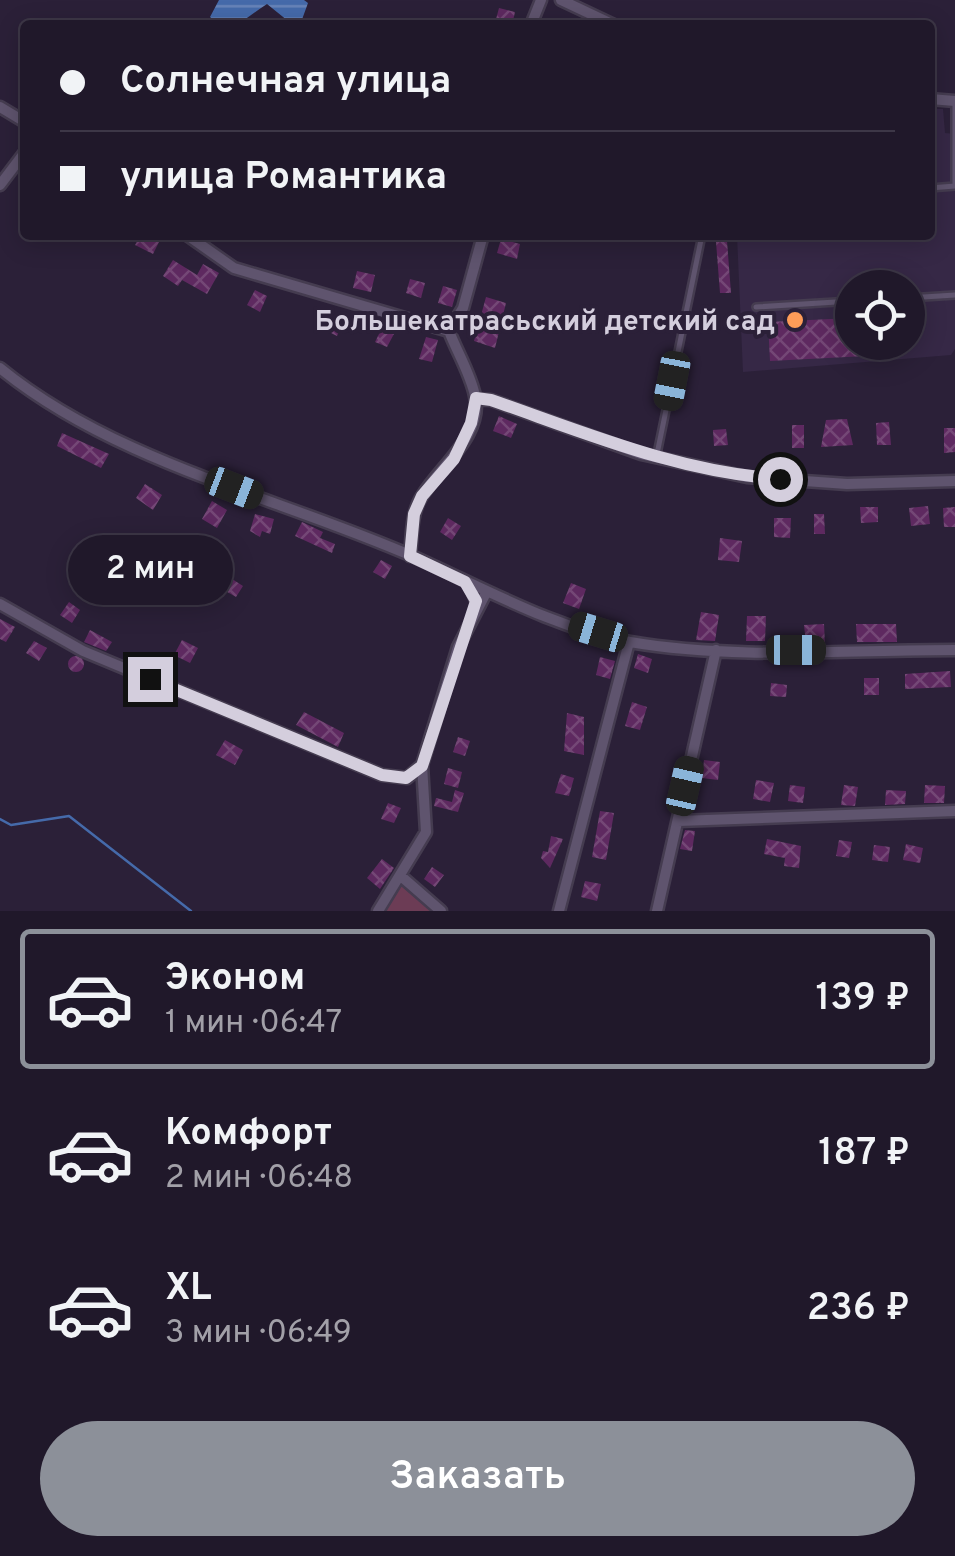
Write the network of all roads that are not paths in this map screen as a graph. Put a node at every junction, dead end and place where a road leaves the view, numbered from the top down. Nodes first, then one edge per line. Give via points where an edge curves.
1 (561, 0) edge
2 (603, 20) edge
3 (955, 101) edge
4 (20, 159) edge
5 (0, 185) edge
6 (935, 188) edge
7 (193, 240) edge
8 (481, 240) edge
9 (701, 240) edge
10 (955, 296) edge
11 (925, 297) edge
12 (835, 302) edge
13 (756, 307) dead end
14 (449, 331) junction
15 (0, 368) edge
16 (476, 398) junction
17 (657, 454) junction
18 (955, 482) edge
19 (410, 556) junction
20 (465, 582) junction
21 (486, 593) junction
22 (0, 604) edge
23 (476, 610) junction
24 (629, 642) junction
25 (716, 650) junction
26 (955, 650) edge
27 (422, 766) junction
28 (955, 811) edge
29 (678, 820) junction
30 (400, 880) junction
31 (378, 911) edge
32 (441, 911) edge
33 (559, 911) edge
34 (657, 911) edge

1 - 2 street
3 - 6 lane via 955,186
4 - 5 street
7 - 14 street via 234,268
8 - 14 street via 463,308
9 - 17 lane
10 - 11 lane
12 - 13 lane
14 - 16 street
15 - 19 street via 128,447
16 - 17 street
16 - 19 street via 454,459 414,514
17 - 18 street via 746,477
19 - 20 street
20 - 21 street
20 - 23 lane
21 - 23 street
21 - 24 street
22 - 27 street via 83,651 382,775 406,778
23 - 27 street
24 - 25 street
24 - 33 street
25 - 26 street
25 - 29 street
27 - 30 street via 426,832
28 - 29 street
29 - 34 street
30 - 31 street
30 - 32 street

